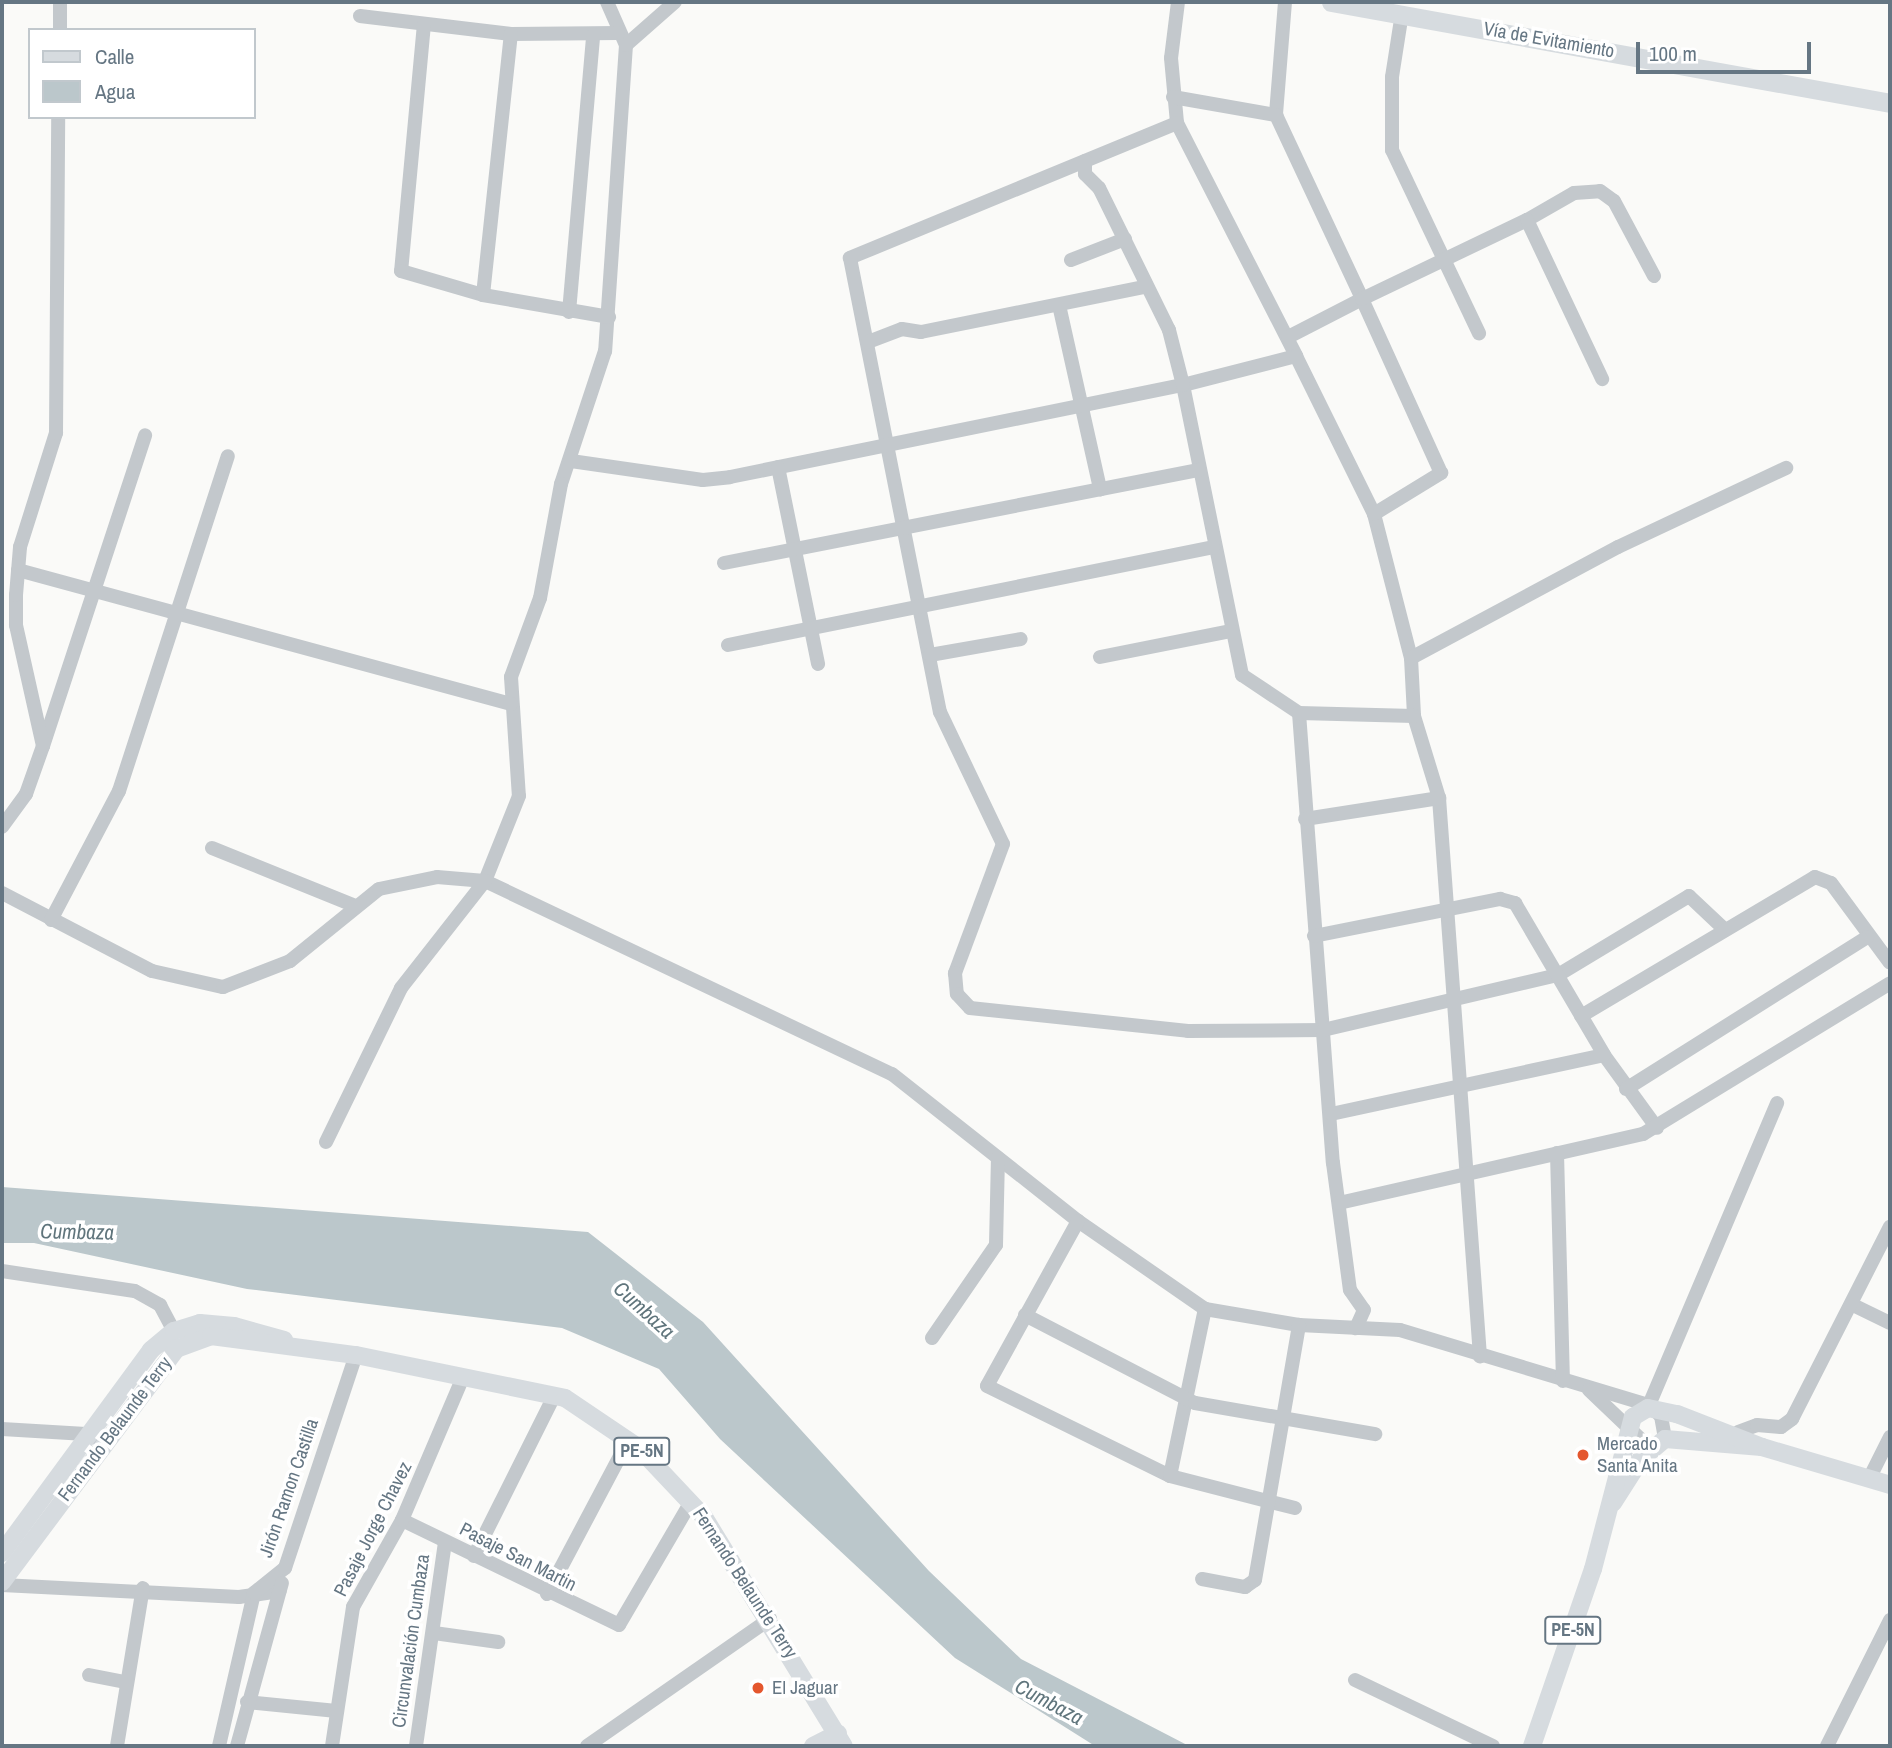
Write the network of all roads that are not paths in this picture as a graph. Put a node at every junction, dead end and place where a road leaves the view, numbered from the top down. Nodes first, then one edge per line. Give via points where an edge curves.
1 (60, 2) edge
2 (607, 2) edge
3 (675, 2) edge
4 (1178, 2) edge
5 (1285, 2) edge
6 (1331, 2) edge
7 (1402, 13) junction
8 (360, 16) dead end
9 (424, 24) junction
10 (60, 28) edge
11 (511, 34) junction
12 (593, 35) junction
13 (622, 39) junction
14 (1173, 97) junction
15 (1890, 103) edge
16 (1276, 115) junction
17 (58, 119) edge
18 (1177, 123) junction
19 (1085, 161) junction
20 (1527, 220) junction
21 (1125, 239) junction
22 (1071, 260) dead end
23 (1443, 260) junction
24 (1654, 276) dead end
25 (1145, 287) junction
26 (483, 295) junction
27 (1362, 299) junction
28 (1059, 304) junction
29 (569, 312) junction
30 (609, 317) junction
31 (1479, 333) dead end
32 (1288, 337) junction
33 (868, 342) junction
34 (1296, 356) junction
35 (1602, 379) dead end
36 (1183, 385) junction
37 (1085, 405) junction
38 (145, 435) dead end
39 (889, 444) junction
40 (228, 456) dead end
41 (571, 461) junction
42 (778, 467) junction
43 (1786, 468) dead end
44 (1199, 470) junction
45 (1100, 489) junction
46 (1374, 513) junction
47 (905, 526) junction
48 (1213, 547) junction
49 (793, 552) junction
50 (724, 563) dead end
51 (18, 570) junction
52 (96, 592) junction
53 (180, 610) junction
54 (921, 611) junction
55 (1231, 631) junction
56 (813, 632) junction
57 (1021, 639) dead end
58 (728, 645) dead end
59 (930, 655) junction
60 (1100, 657) dead end
61 (1411, 658) junction
62 (818, 664) dead end
63 (511, 704) junction
64 (1299, 713) junction
65 (1414, 716) junction
66 (43, 746) junction
67 (1440, 798) junction
68 (1306, 819) junction
69 (2, 827) edge
70 (212, 848) dead end
71 (485, 881) junction
72 (2, 893) edge
73 (353, 905) junction
74 (1450, 909) junction
75 (51, 920) junction
76 (1724, 929) junction
77 (1314, 936) junction
78 (1867, 937) junction
79 (1890, 963) edge
80 (1558, 975) junction
81 (1890, 983) edge
82 (1456, 996) junction
83 (1581, 1016) junction
84 (1323, 1030) junction
85 (1604, 1055) junction
86 (1462, 1084) junction
87 (1626, 1089) junction
88 (1777, 1103) dead end
89 (1331, 1114) junction
90 (1657, 1128) junction
91 (326, 1142) dead end
92 (1557, 1153) junction
93 (998, 1158) junction
94 (1469, 1172) junction
95 (1339, 1203) junction
96 (1078, 1221) junction
97 (1890, 1227) edge
98 (2, 1271) edge
99 (1853, 1305) junction
100 (1205, 1309) junction
101 (1025, 1315) junction
102 (1890, 1324) edge
103 (1299, 1325) junction
104 (1356, 1328) junction
105 (174, 1331) junction
106 (932, 1338) dead end
107 (304, 1351) junction
108 (356, 1355) junction
109 (1480, 1356) junction
110 (463, 1377) junction
111 (1563, 1381) junction
112 (1588, 1389) junction
113 (554, 1396) junction
114 (1187, 1397) junction
115 (1653, 1407) junction
116 (1283, 1416) junction
117 (1628, 1424) junction
118 (2, 1429) edge
119 (1738, 1432) junction
120 (86, 1434) junction
121 (1375, 1434) dead end
122 (1890, 1437) edge
123 (104, 1441) junction
124 (628, 1441) junction
125 (1658, 1444) junction
126 (1762, 1447) junction
127 (1170, 1476) junction
128 (1869, 1479) junction
129 (1890, 1485) edge
130 (691, 1502) junction
131 (1265, 1503) junction
132 (1295, 1508) dead end
133 (1607, 1512) junction
134 (402, 1520) junction
135 (8, 1535) edge
136 (445, 1542) junction
137 (2, 1553) edge
138 (474, 1556) junction
139 (285, 1567) junction
140 (1202, 1579) dead end
141 (2, 1583) edge
142 (143, 1588) junction
143 (280, 1591) junction
144 (254, 1593) junction
145 (547, 1594) junction
146 (770, 1619) junction
147 (1890, 1620) edge
148 (434, 1633) junction
149 (499, 1642) dead end
150 (89, 1675) dead end
151 (1355, 1680) dead end
152 (126, 1682) junction
153 (247, 1702) junction
154 (337, 1711) junction
155 (841, 1740) edge
156 (117, 1746) edge
157 (219, 1746) edge
158 (237, 1746) edge
159 (332, 1746) edge
160 (416, 1746) edge
161 (587, 1746) edge
162 (813, 1746) edge
163 (1493, 1746) edge
164 (1532, 1746) edge
165 (1827, 1746) edge

1 - 10 street
2 - 13 street
3 - 13 street
4 - 14 street
5 - 16 street
6 - 7 highway, Vía de Evitamiento
7 - 15 highway, Vía de Evitamiento
7 - 23 street via 1392,77 1392,150
8 - 9 street
9 - 11 street
9 - 26 street via 398,265 406,276
11 - 12 street
11 - 26 street
12 - 13 street
12 - 29 street
13 - 30 street
14 - 16 street
14 - 18 street
16 - 27 street
17 - 51 street via 56,433
18 - 19 street
18 - 32 street
19 - 21 street via 1085,174
19 - 33 street via 850,258
20 - 23 street
20 - 24 street via 1574,193 1600,191 1614,201
20 - 35 street
21 - 22 street
21 - 25 street
23 - 27 street
23 - 31 street
25 - 28 street
25 - 36 street via 1170,330
26 - 29 street
27 - 32 street
27 - 46 street via 1441,472
28 - 33 street via 921,332 902,329
28 - 37 street
29 - 30 street
30 - 41 street via 592,401
32 - 34 street
33 - 39 street
34 - 36 street
34 - 46 street
36 - 37 street
36 - 44 street
37 - 39 street
37 - 45 street
38 - 52 street
39 - 42 street
39 - 47 street
40 - 53 street
41 - 42 street via 703,480
41 - 63 street via 540,598 517,653
42 - 49 street
43 - 61 street via 1618,547
44 - 45 street
44 - 48 street
45 - 47 street
46 - 61 street
47 - 49 street
47 - 54 street
48 - 54 street
48 - 55 street
49 - 50 street
49 - 56 street
51 - 52 street
51 - 66 street via 16,625
52 - 53 street
52 - 66 street
53 - 63 street
53 - 75 street via 119,791
54 - 56 street
54 - 59 street
55 - 60 street
55 - 64 street via 1245,680
56 - 58 street
56 - 62 street
57 - 59 street
59 - 84 street via 940,712 1003,844 955,973 962,1000 970,1008 1188,1031
61 - 65 street
63 - 71 street via 519,796
64 - 65 street
64 - 68 street
65 - 67 street
66 - 69 street via 26,794
67 - 68 street
67 - 74 street
68 - 77 street
70 - 73 street
71 - 73 street via 406,880
71 - 91 street via 401,988
71 - 93 street via 892,1074
72 - 75 street
73 - 75 street via 290,961 223,987 152,971
74 - 77 street
74 - 80 street via 1500,899 1515,903
74 - 82 street
76 - 78 street via 1815,877 1831,883
76 - 80 street via 1689,896
76 - 83 street
77 - 84 street
78 - 79 street
78 - 87 street
80 - 82 street
80 - 83 street
81 - 90 street
82 - 84 street
82 - 86 street
83 - 85 street
84 - 89 street
85 - 86 street
85 - 87 street
86 - 89 street
86 - 94 street
87 - 90 street
88 - 115 street
89 - 95 street
90 - 92 street
92 - 94 street
92 - 111 street
93 - 96 street
93 - 106 street via 996,1245
94 - 95 street
94 - 109 street
95 - 104 street via 1350,1290 1364,1310
96 - 100 street
96 - 101 street
97 - 99 street
98 - 105 street via 135,1291 160,1305
99 - 102 street
99 - 119 street via 1787,1426
100 - 103 street
100 - 114 street
101 - 114 street
101 - 127 street via 987,1386
103 - 104 street
103 - 116 street
104 - 109 street via 1400,1330
105 - 107 main road, Fernando Belaunde Terry / PE-5N via 200,1323 234,1326
105 - 120 main road, PE-5N via 150,1350
107 - 108 main road, Fernando Belaunde Terry / PE-5N
107 - 123 main road, Fernando Belaunde Terry / PE-5N via 211,1336 194,1340 163,1361
108 - 110 main road, Fernando Belaunde Terry / PE-5N
108 - 139 street, Jirón Ramon Castilla
109 - 111 street
110 - 113 main road, Fernando Belaunde Terry / PE-5N
110 - 134 street, Pasaje Jorge Chavez via 461,1395
111 - 112 street
112 - 115 street
112 - 117 street
113 - 124 main road, Fernando Belaunde Terry / PE-5N via 596,1414
113 - 138 street
114 - 116 street
114 - 127 street
115 - 117 main road via 1641,1410
115 - 119 main road
115 - 125 street
116 - 121 street
116 - 131 street
117 - 125 street via 1633,1438
117 - 133 main road, PE-5N
118 - 120 street
119 - 126 main road
120 - 123 street
120 - 135 main road, PE-5N
122 - 128 street
123 - 141 main road, Fernando Belaunde Terry / PE-5N
124 - 130 main road, Fernando Belaunde Terry / PE-5N
124 - 145 street
125 - 126 main road
125 - 133 main road, PE-5N
126 - 128 main road
127 - 131 street
128 - 129 main road
130 - 145 street, Pasaje San Martin via 619,1625
130 - 146 main road, Fernando Belaunde Terry / PE-5N
131 - 132 street
131 - 140 street via 1251,1584
133 - 164 main road, PE-5N
134 - 136 street, Pasaje San Martin
134 - 154 street, Pasaje Jorge Chavez via 353,1607
135 - 137 main road, PE-5N
136 - 138 street, Pasaje San Martin
136 - 148 street, Circunvalación Cumbaza
138 - 145 street, Pasaje San Martin
139 - 143 street
139 - 144 street, Jirón Ramon Castilla
141 - 142 street
142 - 144 street
142 - 152 street
143 - 144 street
143 - 153 street
144 - 157 street
146 - 155 main road, Fernando Belaunde Terry / PE-5N
146 - 161 street
147 - 165 street
148 - 149 street
148 - 160 street, Circunvalación Cumbaza
150 - 152 street
151 - 163 street
152 - 156 street
153 - 154 street
153 - 158 street
154 - 159 street, Pasaje Jorge Chavez
155 - 162 main road

